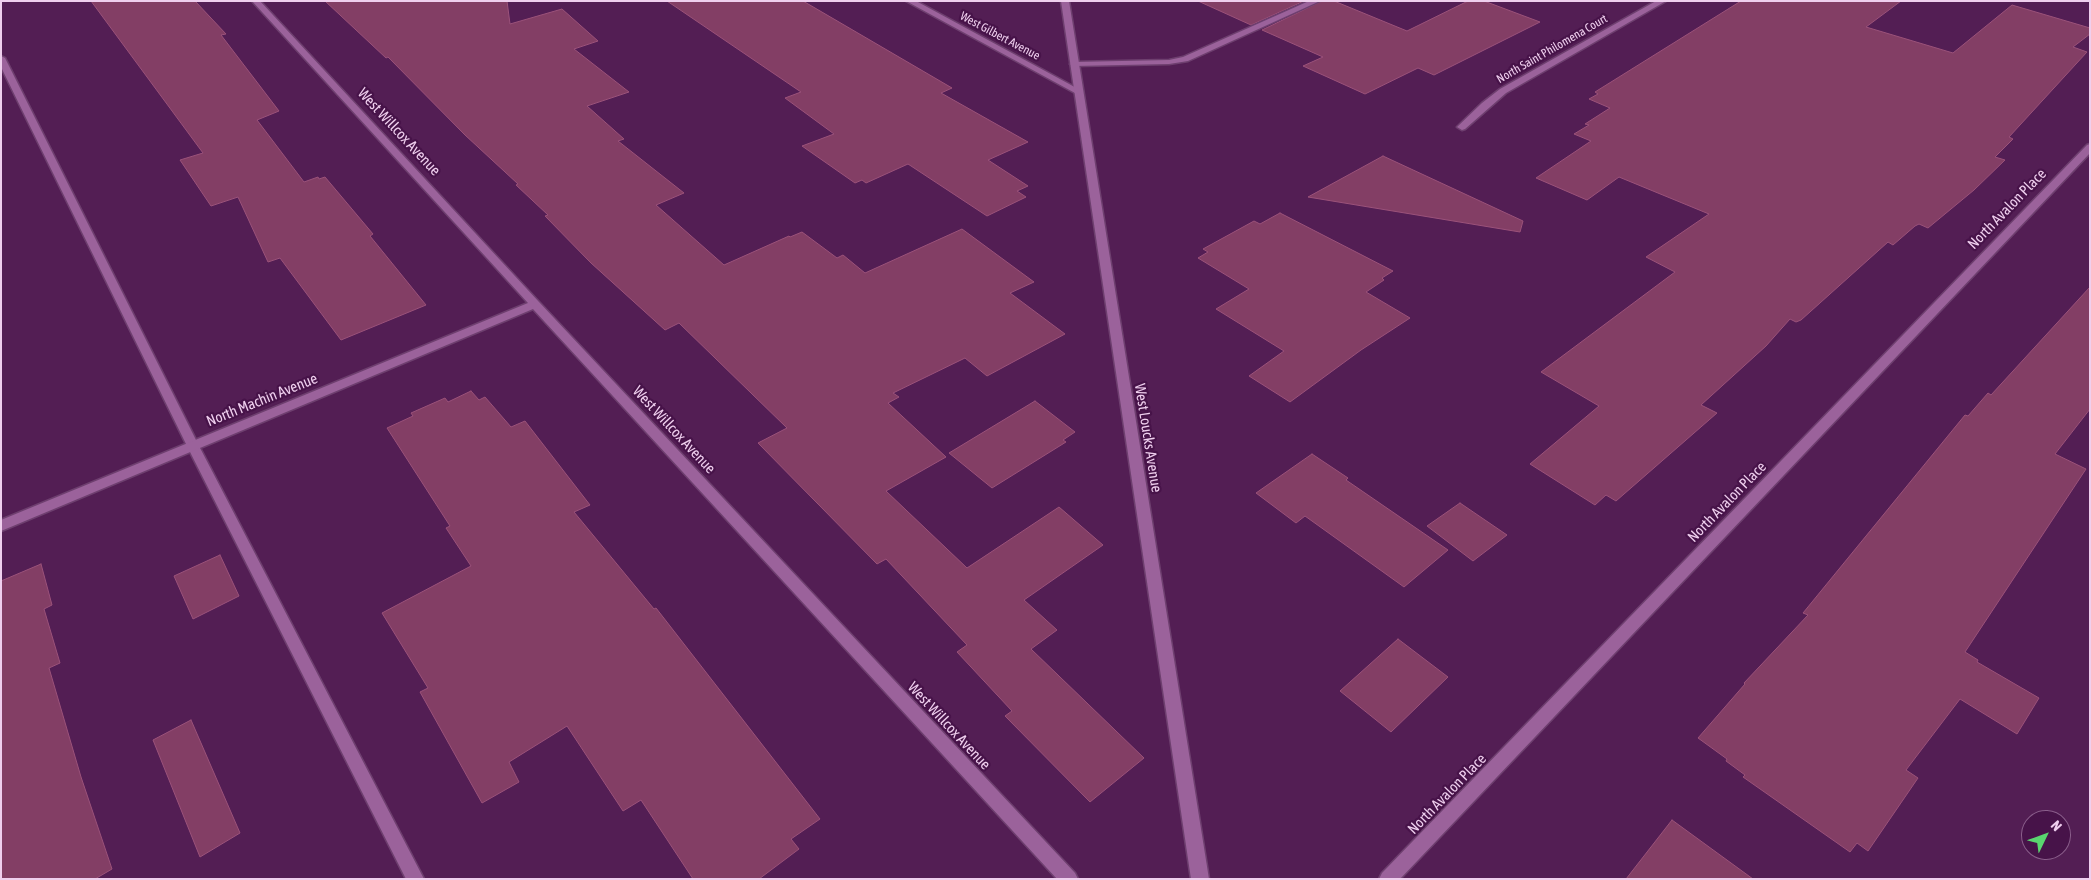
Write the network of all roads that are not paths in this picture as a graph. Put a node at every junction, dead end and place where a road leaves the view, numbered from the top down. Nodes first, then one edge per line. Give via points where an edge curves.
1 (256, 1) edge
2 (910, 1) edge
3 (1065, 1) edge
4 (1316, 1) edge
5 (1662, 1) edge
6 (1, 58) edge
7 (1074, 64) junction
8 (1078, 91) junction
9 (1462, 127) dead end
10 (2090, 147) edge
11 (534, 304) junction
12 (193, 446) junction
13 (1, 526) edge
14 (415, 879) edge
15 (1069, 879) edge
16 (1200, 879) edge
17 (1388, 879) edge

1 - 11 street, West Willcox Avenue
2 - 8 street, West Gilbert Avenue
3 - 7 street, West Loucks Avenue
4 - 7 street via 1185,59
5 - 9 street, North Saint Philomena Court via 1503,91
6 - 12 street
7 - 8 street, West Loucks Avenue
8 - 16 street, West Loucks Avenue
10 - 17 street, North Avalon Place
11 - 12 street, North Machin Avenue
11 - 15 street, West Willcox Avenue
12 - 13 street, North Machin Avenue
12 - 14 street

